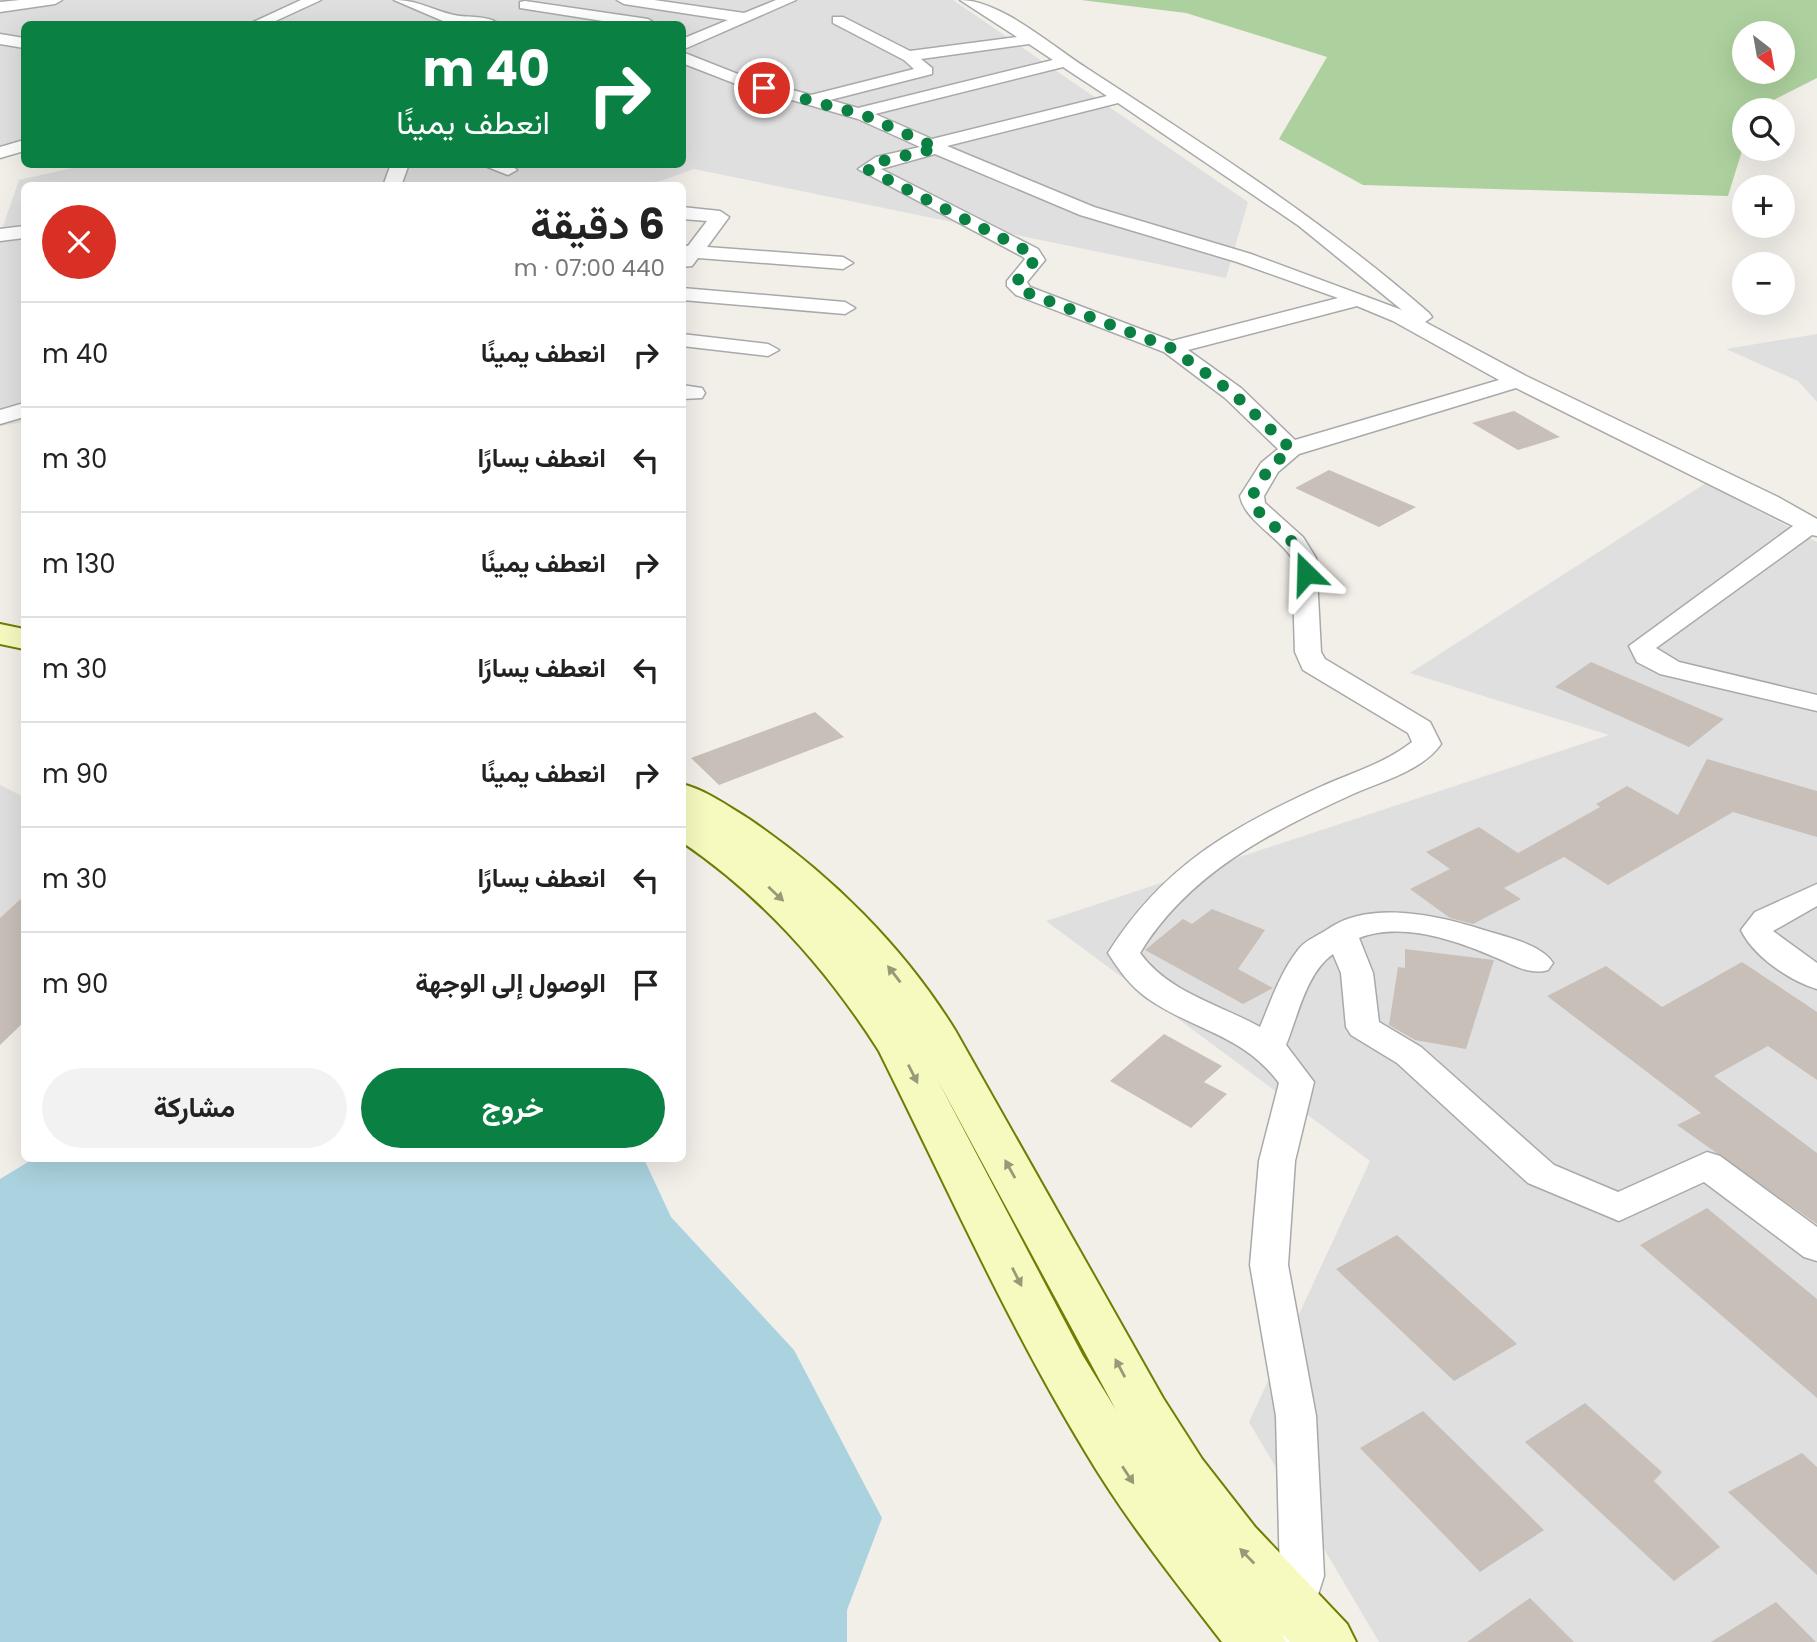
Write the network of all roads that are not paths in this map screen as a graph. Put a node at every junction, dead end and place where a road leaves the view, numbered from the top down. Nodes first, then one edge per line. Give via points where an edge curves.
1 (55, 0) edge
2 (314, 0) edge
3 (431, 0) edge
4 (624, 0) edge
5 (759, 0) edge
6 (967, 0) edge
7 (785, 2) edge
8 (408, 3) edge
9 (0, 7) edge
10 (508, 13) edge
11 (745, 18) junction
12 (838, 20) dead end
13 (264, 21) edge
14 (610, 21) edge
15 (686, 31) edge
16 (705, 34) junction
17 (0, 39) edge
18 (1034, 39) junction
19 (21, 42) edge
20 (686, 43) edge
21 (909, 57) junction
22 (686, 59) edge
23 (1066, 62) junction
24 (926, 71) junction
25 (958, 88) junction
26 (1121, 97) junction
27 (813, 100) junction
28 (858, 113) junction
29 (21, 146) edge
30 (934, 147) junction
31 (0, 153) edge
32 (502, 168) edge
33 (508, 170) dead end
34 (686, 213) edge
35 (21, 232) edge
36 (0, 235) edge
37 (686, 256) edge
38 (843, 263) dead end
39 (686, 294) edge
40 (1359, 299) junction
41 (845, 308) dead end
42 (686, 340) edge
43 (1171, 348) junction
44 (1457, 348) junction
45 (768, 350) dead end
46 (1517, 381) junction
47 (21, 411) edge
48 (0, 417) edge
49 (1291, 449) junction
50 (1809, 519) edge
51 (0, 617) edge
52 (21, 621) edge
53 (0, 634) edge
54 (21, 638) edge
55 (1817, 703) edge
56 (686, 797) edge
57 (686, 826) edge
58 (1817, 894) edge
59 (1341, 933) junction
60 (1537, 963) dead end
61 (1817, 978) edge
62 (1269, 1048) junction
63 (1817, 1247) edge
64 (1281, 1623) edge
65 (1257, 1642) edge
66 (1327, 1642) edge

1 - 9 street
2 - 13 street
3 - 8 street
4 - 11 street
5 - 7 street
6 - 18 street
7 - 11 street
8 - 10 street via 450,19
10 - 14 street
11 - 16 street
12 - 21 street
15 - 16 street
16 - 20 street
17 - 19 street
18 - 21 street
18 - 23 street
21 - 24 street
22 - 27 street via 743,82
23 - 25 street
23 - 26 street
24 - 25 street
24 - 27 street
25 - 28 street
26 - 30 street
26 - 44 street via 1236,170 1361,264
27 - 28 street
28 - 30 street
29 - 31 street
30 - 40 street via 1087,211 1244,258
30 - 43 street via 867,169 1031,253 1035,260 1017,281 1023,291
32 - 33 street
34 - 37 street via 720,217
35 - 36 street
37 - 38 street
39 - 41 street
40 - 43 street
40 - 44 street
42 - 45 street
43 - 49 street via 1233,393
44 - 46 street
46 - 49 street
46 - 50 street
47 - 48 street
49 - 62 street via 1269,468 1252,496 1254,505 1294,542 1304,558 1308,652 1313,664 1420,728 1427,744 1232,844 1176,888 1136,930 1124,953 1131,968 1164,994 1230,1023
50 - 55 street via 1642,646 1646,656 1670,668
51 - 52 main road
53 - 54 main road
64 -> 56 main road via 1236,1544 1157,1434 906,989 870,943 812,885 743,831
57 -> 65 main road via 715,844 784,901 878,1014 1104,1437 1149,1506
58 - 61 street via 1766,919 1757,930 1762,941
59 - 60 street via 1383,925 1428,925 1484,939
59 - 62 street via 1308,957
59 - 63 street via 1357,973 1363,1027 1409,1055 1541,1174 1619,1207 1707,1165
62 - 64 street via 1284,1060 1297,1082 1277,1161 1269,1265 1296,1416 1303,1546 1302,1576
64 - 66 main road

